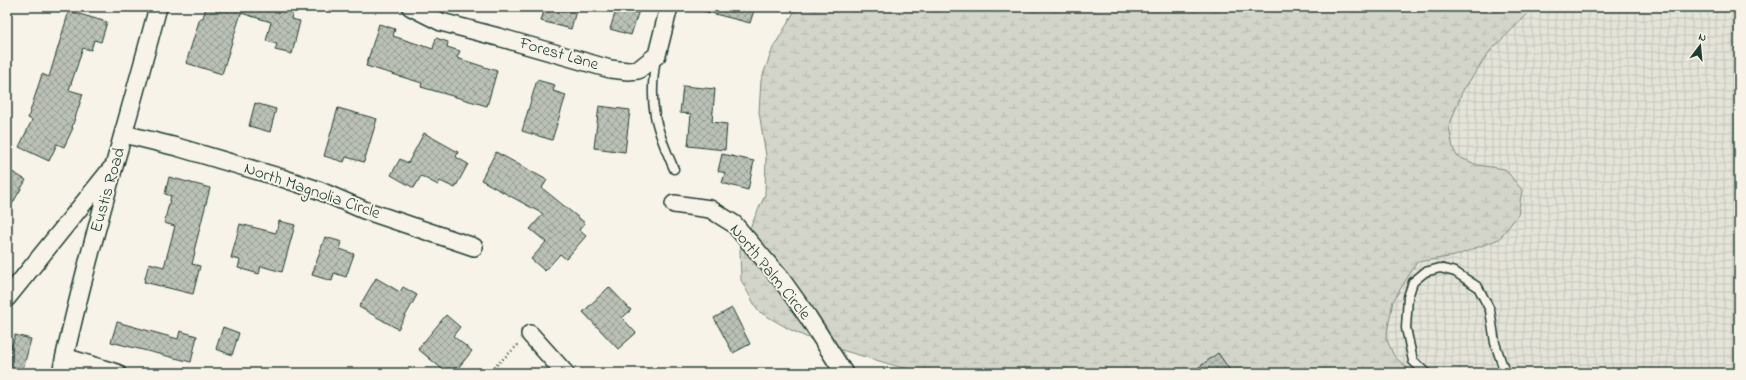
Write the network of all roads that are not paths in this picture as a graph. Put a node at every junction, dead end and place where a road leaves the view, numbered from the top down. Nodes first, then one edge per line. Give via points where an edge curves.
1 (158, 7) edge
2 (411, 7) edge
3 (669, 7) edge
4 (657, 55) junction
5 (124, 134) junction
6 (115, 164) junction
7 (674, 169) dead end
8 (674, 204) dead end
9 (474, 247) dead end
10 (7, 298) edge
11 (530, 334) road end
12 (63, 365) edge
13 (116, 373) edge
14 (565, 373) edge
15 (844, 373) edge
16 (1426, 373) edge
17 (1505, 373) edge

1 - 5 street, Eustis Road
2 - 4 street, Forest Lane via 440,22 610,69 638,70
3 - 4 street
4 - 7 lane via 652,82 655,122
5 - 6 street, Eustis Road
5 - 9 street, North Magnolia Circle via 282,178 364,210
6 - 10 street
6 - 12 street, Eustis Road
8 - 15 street, North Palm Circle via 710,209 734,224 804,310
11 - 14 street
12 - 13 street
16 - 17 lane via 1413,361 1406,328 1408,297 1413,282 1425,272 1440,268 1455,272 1478,287 1490,310 1495,343

